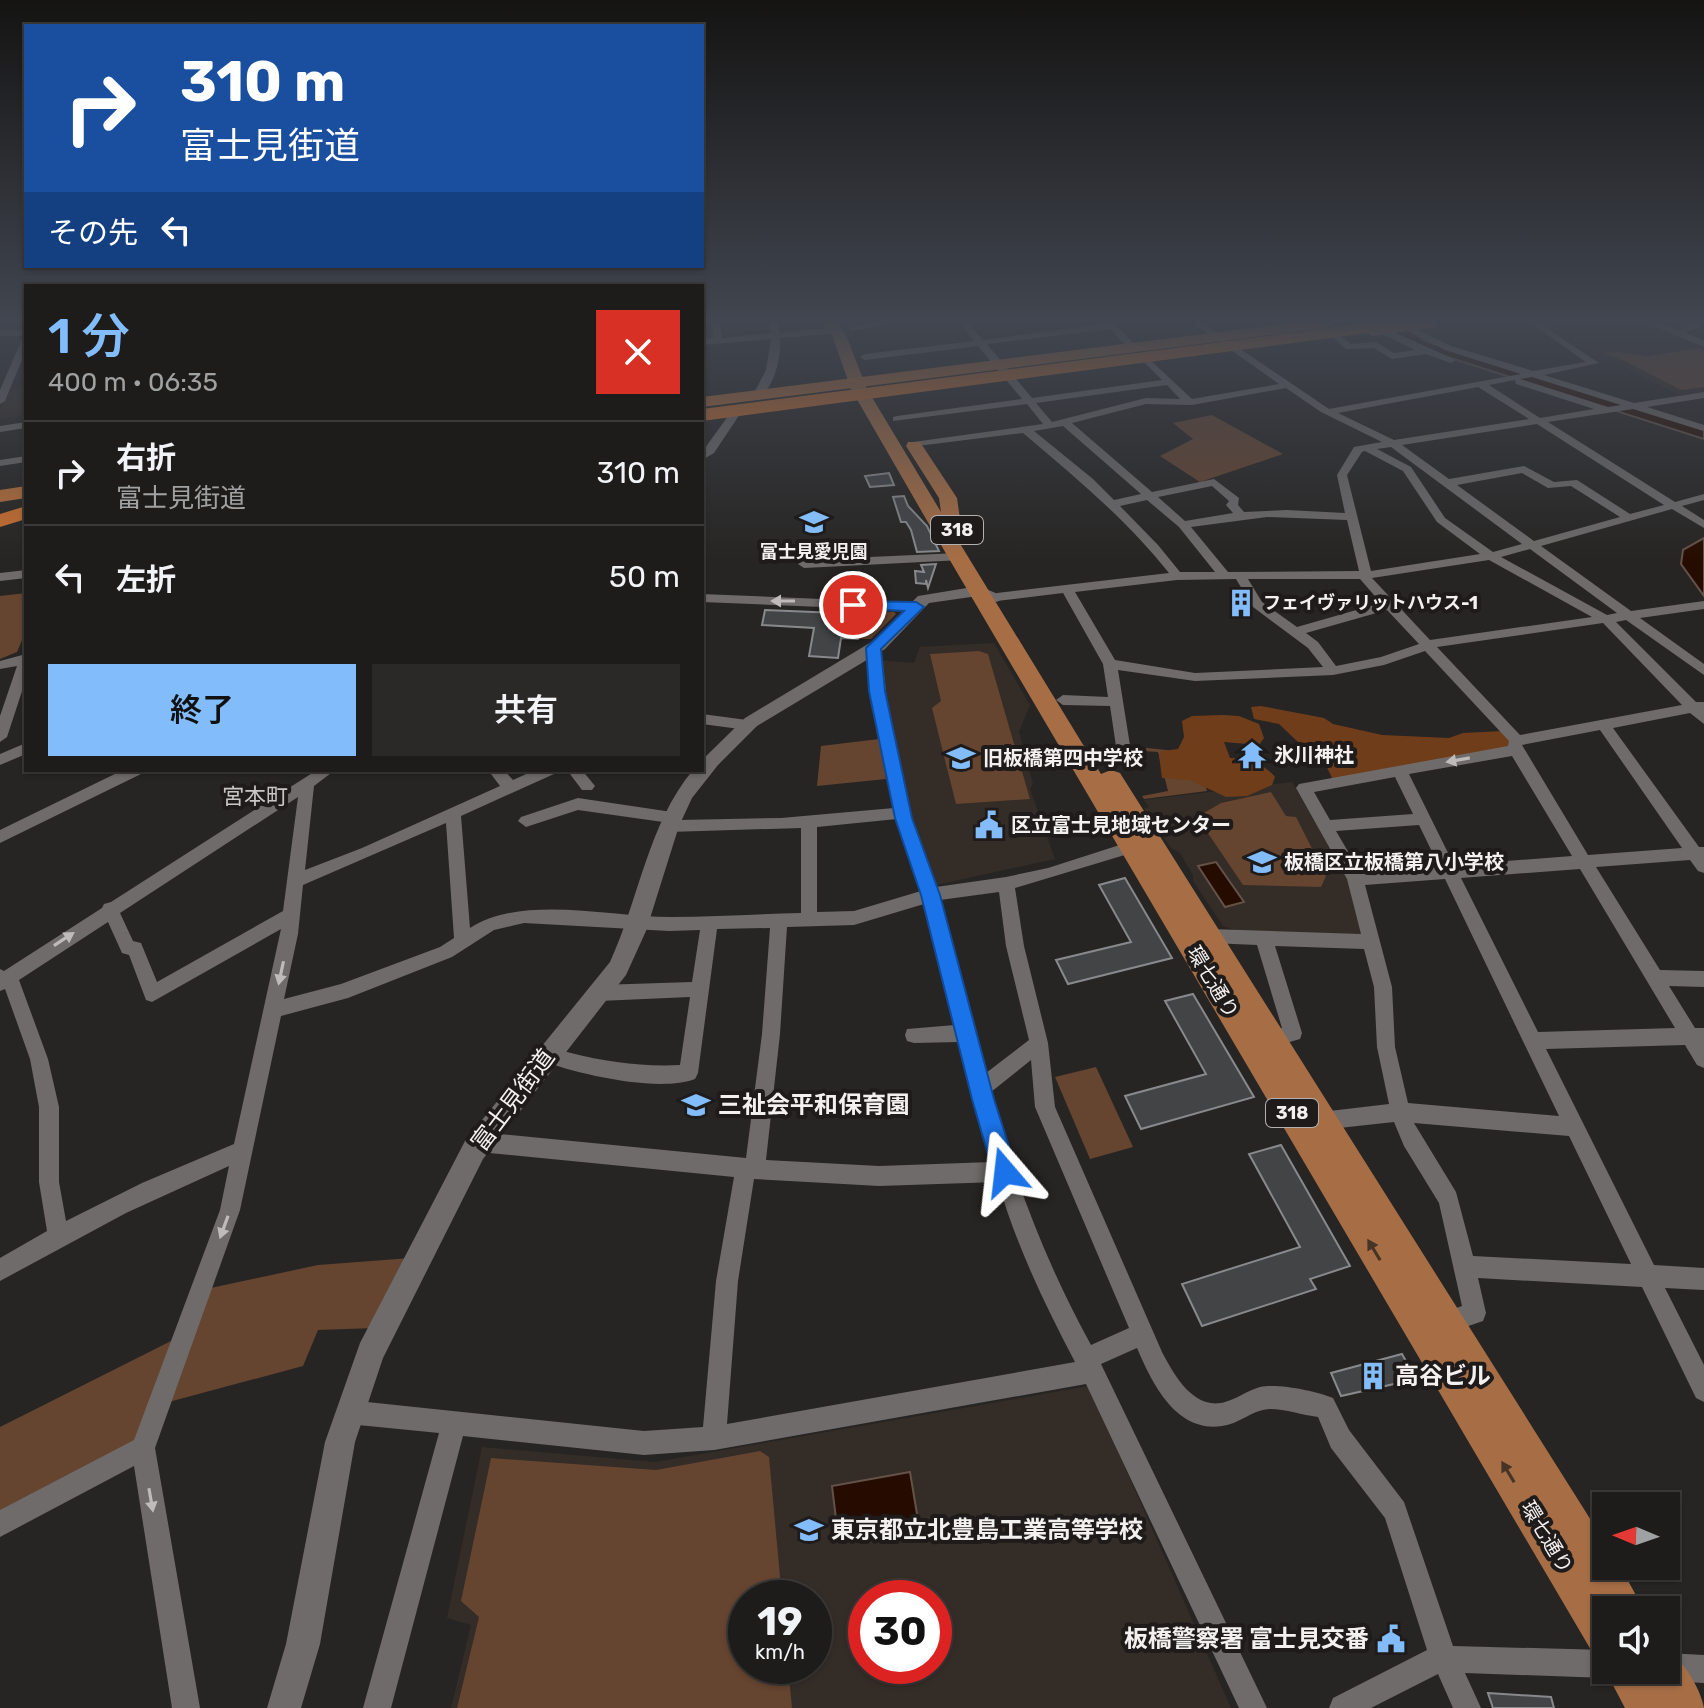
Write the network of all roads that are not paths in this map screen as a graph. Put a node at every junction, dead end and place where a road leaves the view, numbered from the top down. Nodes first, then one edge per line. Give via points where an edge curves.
1 (772, 403) edge
2 (777, 403) edge
3 (809, 403) edge
4 (859, 403) edge
5 (869, 403) edge
6 (887, 403) edge
7 (1016, 403) edge
8 (1030, 403) edge
9 (1139, 403) edge
10 (1314, 403) edge
11 (1378, 403) edge
12 (1510, 403) edge
13 (1587, 403) edge
14 (1623, 403) edge
15 (1655, 403) edge
16 (704, 405) edge
17 (1634, 406) junction
18 (729, 410) junction
19 (1610, 410) junction
20 (1328, 412) junction
21 (704, 416) edge
22 (704, 417) edge
23 (704, 417) edge
24 (897, 419) junction
25 (1539, 421) junction
26 (1065, 422) junction
27 (24, 425) edge
28 (1050, 426) junction
29 (1704, 428) edge
30 (0, 429) edge
31 (1027, 431) junction
32 (1394, 444) junction
33 (1367, 448) junction
34 (706, 454) edge
35 (24, 459) edge
36 (911, 459) junction
37 (0, 463) edge
38 (1448, 483) junction
39 (24, 492) edge
40 (1149, 495) junction
41 (0, 496) edge
42 (1704, 497) edge
43 (24, 503) edge
44 (1112, 504) junction
45 (1670, 504) junction
46 (0, 509) edge
47 (1240, 514) junction
48 (24, 515) edge
49 (1626, 516) junction
50 (1351, 517) junction
51 (0, 523) edge
52 (947, 525) junction
53 (1183, 525) junction
54 (1704, 525) edge
55 (1531, 544) junction
56 (1491, 556) junction
57 (958, 557) junction
58 (804, 564) dead end
59 (24, 574) edge
60 (1223, 574) junction
61 (1239, 574) junction
62 (1365, 575) junction
63 (1177, 576) junction
64 (0, 577) edge
65 (1067, 589) junction
66 (988, 594) junction
67 (707, 599) edge
68 (1389, 605) junction
69 (1704, 605) edge
70 (916, 607) junction
71 (1630, 617) junction
72 (1607, 620) junction
73 (1296, 632) junction
74 (1427, 646) junction
75 (874, 648) junction
76 (24, 659) edge
77 (1110, 664) junction
78 (0, 665) edge
79 (1333, 671) junction
80 (1704, 671) edge
81 (22, 686) edge
82 (1063, 700) junction
83 (1116, 702) junction
84 (1701, 710) edge
85 (704, 719) edge
86 (1603, 724) junction
87 (747, 725) junction
88 (0, 737) edge
89 (1517, 745) junction
90 (24, 749) edge
91 (0, 760) edge
92 (1100, 760) junction
93 (704, 771) edge
94 (1400, 771) junction
95 (132, 772) edge
96 (325, 772) edge
97 (497, 772) edge
98 (544, 772) edge
99 (576, 772) edge
100 (703, 772) edge
101 (307, 785) junction
102 (587, 786) dead end
103 (510, 787) junction
104 (453, 813) junction
105 (902, 813) junction
106 (1423, 819) junction
107 (526, 821) dead end
108 (809, 821) junction
109 (670, 822) junction
110 (1325, 826) junction
111 (0, 837) edge
112 (1132, 847) junction
113 (1701, 858) edge
114 (1585, 863) junction
115 (1449, 872) junction
116 (1355, 879) junction
117 (295, 881) junction
118 (1006, 884) junction
119 (930, 895) junction
120 (110, 909) junction
121 (291, 915) junction
122 (809, 920) junction
123 (779, 921) junction
124 (637, 922) junction
125 (709, 924) junction
126 (1210, 936) junction
127 (1264, 938) junction
128 (463, 941) junction
129 (1373, 942) junction
130 (1654, 978) junction
131 (1704, 979) edge
132 (1, 980) edge
133 (701, 989) junction
134 (599, 993) junction
135 (273, 1010) junction
136 (965, 1033) junction
137 (914, 1035) dead end
138 (1697, 1036) edge
139 (1272, 1039) junction
140 (1532, 1041) junction
141 (1039, 1043) junction
142 (547, 1054) junction
143 (1704, 1059) edge
144 (980, 1089) junction
145 (1400, 1112) junction
146 (1321, 1121) junction
147 (1573, 1127) junction
148 (479, 1142) junction
149 (242, 1151) junction
150 (751, 1168) junction
151 (1005, 1172) junction
152 (58, 1235) junction
153 (1465, 1266) junction
154 (0, 1270) edge
155 (1648, 1276) junction
156 (1704, 1279) edge
157 (1448, 1322) junction
158 (1143, 1334) junction
159 (1089, 1365) junction
160 (1704, 1390) edge
161 (348, 1412) junction
162 (454, 1423) junction
163 (714, 1438) junction
164 (143, 1448) junction
165 (0, 1524) edge
166 (1614, 1596) edge
167 (1592, 1612) edge
168 (1444, 1659) junction
169 (1592, 1664) edge
170 (1680, 1668) edge
171 (1704, 1669) edge
172 (1635, 1684) edge
173 (1668, 1684) edge
174 (186, 1708) edge
175 (284, 1708) edge
176 (377, 1708) edge
177 (1253, 1708) edge
178 (1343, 1708) edge
179 (1467, 1708) edge
180 (1650, 1708) edge
181 (1683, 1708) edge

1 - 18 highway
2 - 23 highway
3 - 22 highway
4 - 52 main road via 912,494
5 - 36 main road, 環七通り / 318
6 - 24 main road
7 - 24 street
8 - 28 street
9 - 26 street
10 - 20 street
11 - 20 street
12 - 25 street
13 - 19 street
14 - 17 street
15 - 17 street
16 - 18 highway
17 - 19 street
17 - 29 street
18 - 21 highway
18 - 34 street
19 - 25 street
20 - 32 street
24 - 36 main road
25 - 32 street
25 - 45 street
26 - 28 street
26 - 40 street
27 - 30 street
28 - 31 street
31 - 36 street
31 - 44 street
32 - 33 street
32 - 38 street
33 - 50 street via 1358,449 1342,475
33 - 56 street via 1407,469 1441,520
35 - 37 street
36 - 52 main road, 環七通り / 318
38 - 49 street via 1524,469 1552,486 1573,482
38 - 55 street
39 - 41 highway
40 - 44 street
40 - 47 street via 1214,482 1235,500 1232,505
40 - 53 street
42 - 45 street
43 - 46 highway
44 - 63 street
45 - 49 street
45 - 54 street
47 - 50 street
47 - 53 street
48 - 51 highway
49 - 55 street
50 - 62 street
52 - 57 main road, 環七通り / 318
52 - 66 main road, 環七通り / 318
53 - 60 street
55 - 56 street
55 - 71 street
56 - 62 street
56 - 72 street
57 - 58 street
57 - 66 main road, 環七通り / 318
59 - 64 street
60 - 61 street
60 - 63 street
61 - 62 street
61 - 73 street via 1257,604
62 - 68 street
63 - 65 street
65 - 66 street
65 - 77 street
66 - 70 street via 930,596
66 - 82 main road, 環七通り / 318
66 - 112 main road, 環七通り / 318
70 -> 67 street
68 - 73 street
68 - 74 street
69 - 71 street
70 - 75 street, 富士見街道
71 - 72 street
71 - 80 street
72 - 74 street
72 - 84 street
73 - 79 street
74 - 79 street
74 - 89 street
75 - 87 street, 富士見街道
75 - 105 street via 884,734
76 - 78 street
77 - 79 street via 1195,677
77 - 83 street
81 - 88 street
82 - 83 street
82 - 92 main road, 環七通り / 318
83 - 92 street via 1125,758
84 - 86 street
85 - 87 street
86 - 89 street
86 - 113 street
87 - 93 street, 富士見街道
89 -> 94 street
89 - 114 street
90 - 91 street
92 - 126 main road, 環七通り / 318
94 - 106 street
94 - 110 street via 1304,788
95 - 111 street
96 - 101 street
97 - 103 street
98 - 103 street
99 - 102 street
100 - 109 street, 富士見街道
101 - 117 street
101 - 120 street
103 - 104 street
104 - 117 street
104 - 128 street
105 - 108 street
105 - 119 street
106 - 110 street
106 - 115 street
107 - 109 street via 578,804
108 - 109 street
108 - 122 street
109 - 124 street, 富士見街道
110 - 116 street
112 - 118 street
167 -> 112 main road, 環七通り / 318
113 - 114 street
114 - 115 street
114 - 130 street
115 - 116 street
115 - 140 street
116 - 129 street
117 - 121 street
118 - 119 street
118 - 141 street
119 - 122 street via 854,918
119 - 136 street
120 - 121 street via 128,948 135,948 152,994
132 -> 120 street
121 -> 135 street
122 - 123 street
123 - 125 street
123 - 150 street via 771,1034
124 - 125 street
124 - 128 street via 524,916 490,924
124 - 134 street, 富士見街道 via 618,968
125 - 133 street
126 - 127 street
126 - 139 main road, 環七通り / 318
127 - 129 street
127 - 139 street via 1293,1033
128 - 135 street via 342,992
129 - 145 street
130 - 131 street
130 - 138 street
132 - 152 street via 11,981 39,1059 49,1107 49,1182
133 - 134 street
133 - 142 street via 688,1073 623,1069
134 - 142 street, 富士見街道
135 - 149 street
136 - 137 street
136 - 144 street
138 - 140 street
138 - 143 street
139 - 146 main road, 環七通り / 318
140 - 147 street
141 - 144 street
141 - 158 street via 1045,1107
142 - 148 street, 富士見街道
144 - 151 street
145 - 146 street
145 - 147 street
145 - 153 street via 1449,1199
146 - 157 main road, 環七通り / 318
147 - 155 street
148 - 150 street
148 - 161 street, 富士見街道 via 391,1307
149 - 152 street
149 -> 164 street via 230,1210
150 - 151 street via 879,1176
150 - 163 street via 727,1281
151 - 159 street via 1053,1298
152 - 154 street
153 - 155 street
153 - 157 street via 1475,1313
155 - 156 street
155 - 160 street
157 - 166 main road, 環七通り / 318
158 - 159 street
158 - 168 street via 1162,1378 1189,1407 1218,1415 1265,1397 1325,1406 1340,1439 1395,1511
159 - 163 street
159 - 177 street
161 - 162 street
161 - 175 street, 富士見街道 via 303,1644
162 - 163 street via 644,1443
162 - 176 street
164 - 165 street
164 -> 174 street
168 - 169 street
168 - 178 street
168 - 179 street
170 - 171 street
172 - 180 main road
173 - 181 main road

